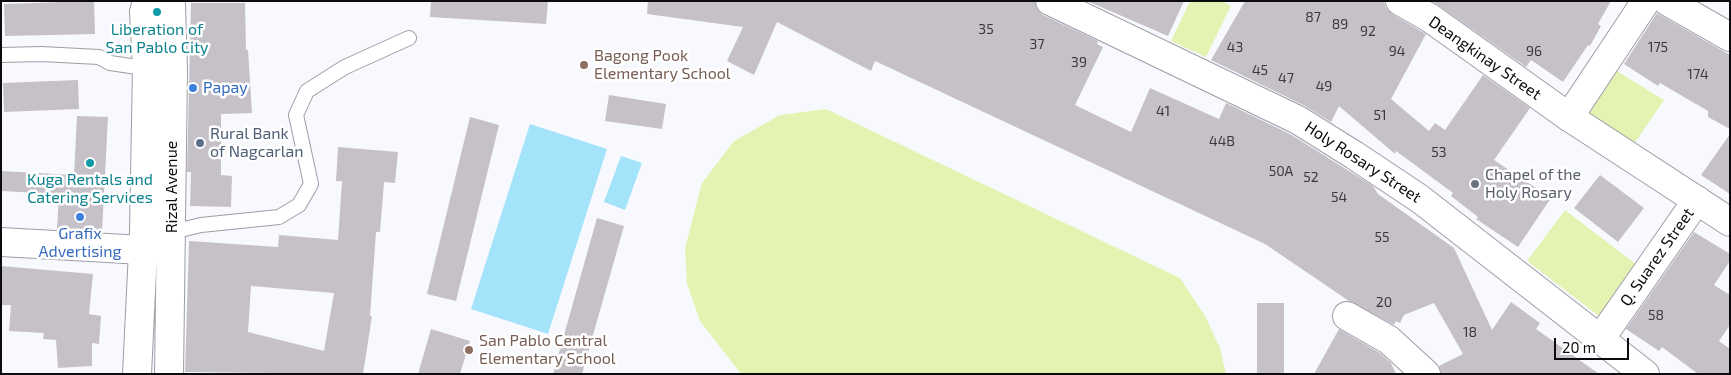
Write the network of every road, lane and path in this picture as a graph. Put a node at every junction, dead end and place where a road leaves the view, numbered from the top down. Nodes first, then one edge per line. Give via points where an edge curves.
1 (147, 1) edge
2 (168, 1) edge
3 (1050, 1) edge
4 (1400, 1) edge
5 (1646, 1) edge
6 (1667, 1) edge
7 (1730, 37) edge
8 (409, 38) dead end
9 (1, 55) edge
10 (160, 69) junction
11 (1569, 117) junction
12 (1697, 200) junction
13 (1730, 222) edge
14 (172, 232) junction
15 (1, 242) edge
16 (143, 250) junction
17 (1347, 316) dead end
18 (1601, 338) junction
19 (137, 374) edge
20 (169, 374) edge
21 (1426, 374) edge
22 (1645, 374) edge

1 - 10 street, Rizal Avenue via 144,12
2 - 10 street, Rizal Avenue via 171,5
3 - 18 street, Holy Rosary Street via 1298,120 1420,199
4 - 11 street, Deangkinay Street via 1430,18
5 - 11 street
6 - 7 street
8 - 14 lane via 345,67 306,91 296,116 311,184 299,205 278,217 201,225
9 - 10 lane via 99,57 110,62
10 - 14 street, Rizal Avenue
10 - 16 street, Rizal Avenue
11 - 12 street, Deangkinay Street
12 - 13 street, Deangkinay Street
12 - 18 street, Q. Suarez Street
14 - 16 street
14 - 20 street, Rizal Avenue
15 - 16 street
16 - 19 street, Rizal Avenue
17 - 21 street via 1389,340
18 - 22 street, Holy Rosary Street

